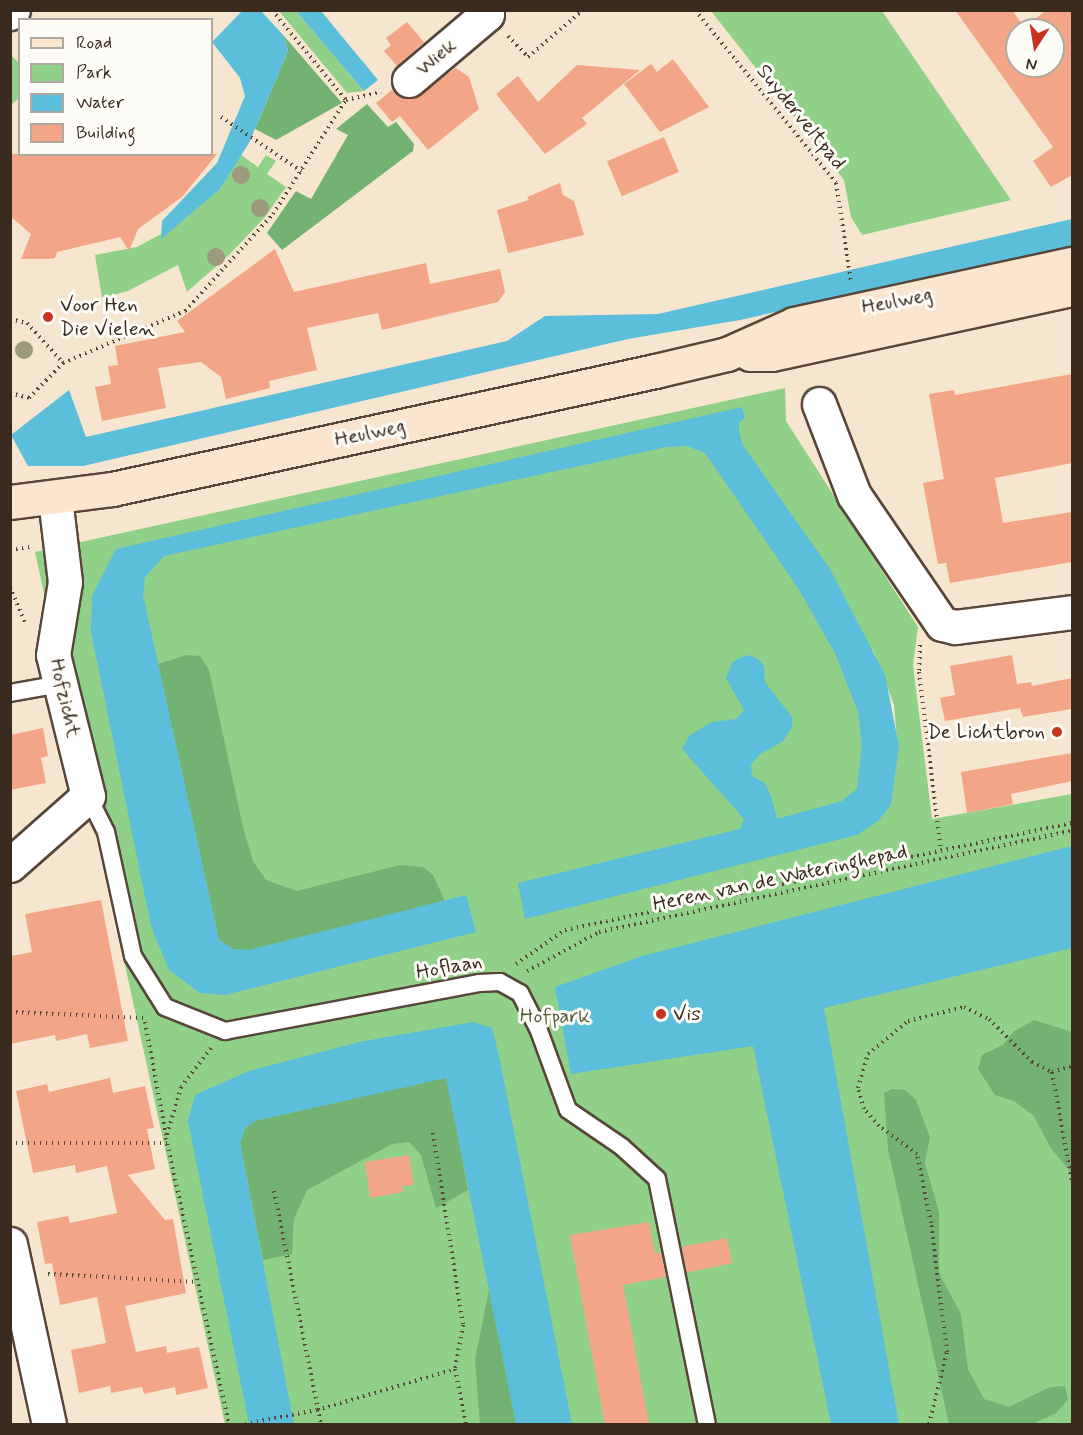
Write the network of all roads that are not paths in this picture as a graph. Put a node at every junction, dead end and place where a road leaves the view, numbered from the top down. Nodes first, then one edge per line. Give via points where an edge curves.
1 (486, 12) edge
2 (409, 80) road end
3 (1072, 264) edge
4 (1072, 289) edge
5 (727, 354) junction
6 (819, 404) dead end
7 (55, 498) junction
8 (10, 502) edge
9 (1072, 612) edge
10 (60, 684) junction
11 (10, 693) edge
12 (88, 796) junction
13 (10, 865) edge
14 (14, 1258) edge
15 (49, 1424) edge
16 (707, 1425) edge

1 - 2 street, Wiek
3 - 5 main road, Heulweg via 794,324
4 - 5 main road, Heulweg via 771,354
5 - 7 main road, Heulweg via 145,482
6 - 9 street via 854,495 934,617 955,627
7 - 8 main road, Heulweg
7 - 10 street, Hofzicht via 65,582 53,655
10 - 11 lane
10 - 12 street, Hofzicht
12 - 13 street
12 - 16 lane, Hoflaan via 106,832 133,956 165,1007 225,1031 500,983 520,993 538,1028 568,1110 622,1147 657,1179
14 - 15 street

